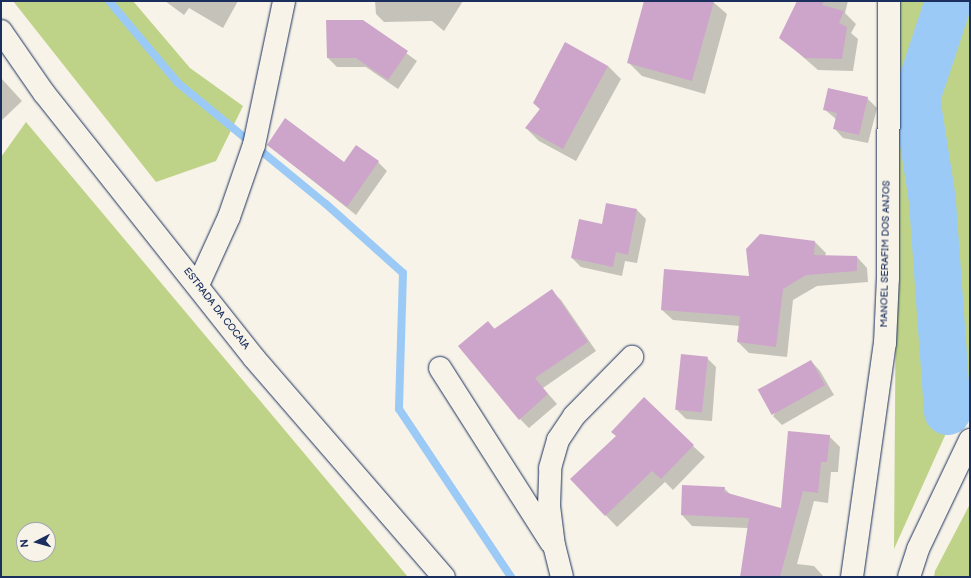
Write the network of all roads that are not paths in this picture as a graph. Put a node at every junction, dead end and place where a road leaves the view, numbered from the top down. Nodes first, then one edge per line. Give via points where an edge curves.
1 (284, 1) edge
2 (889, 1) edge
3 (1, 31) edge
4 (198, 285) junction
5 (632, 357) dead end
6 (440, 368) dead end
7 (970, 440) edge
8 (554, 546) junction
9 (444, 577) edge
10 (562, 577) edge
11 (852, 577) edge
12 (909, 577) edge

1 - 4 street via 254,145 228,217
2 - 11 street, MANOEL SERAFIM DOS ANJOS via 888,278 885,343
3 - 4 street, ESTRADA DA COCAIA via 44,93
4 - 9 street, ESTRADA DA COCAIA via 254,358
5 - 8 street via 574,416 558,440 550,468 549,506
6 - 8 street
7 - 12 street via 918,549
8 - 10 street

